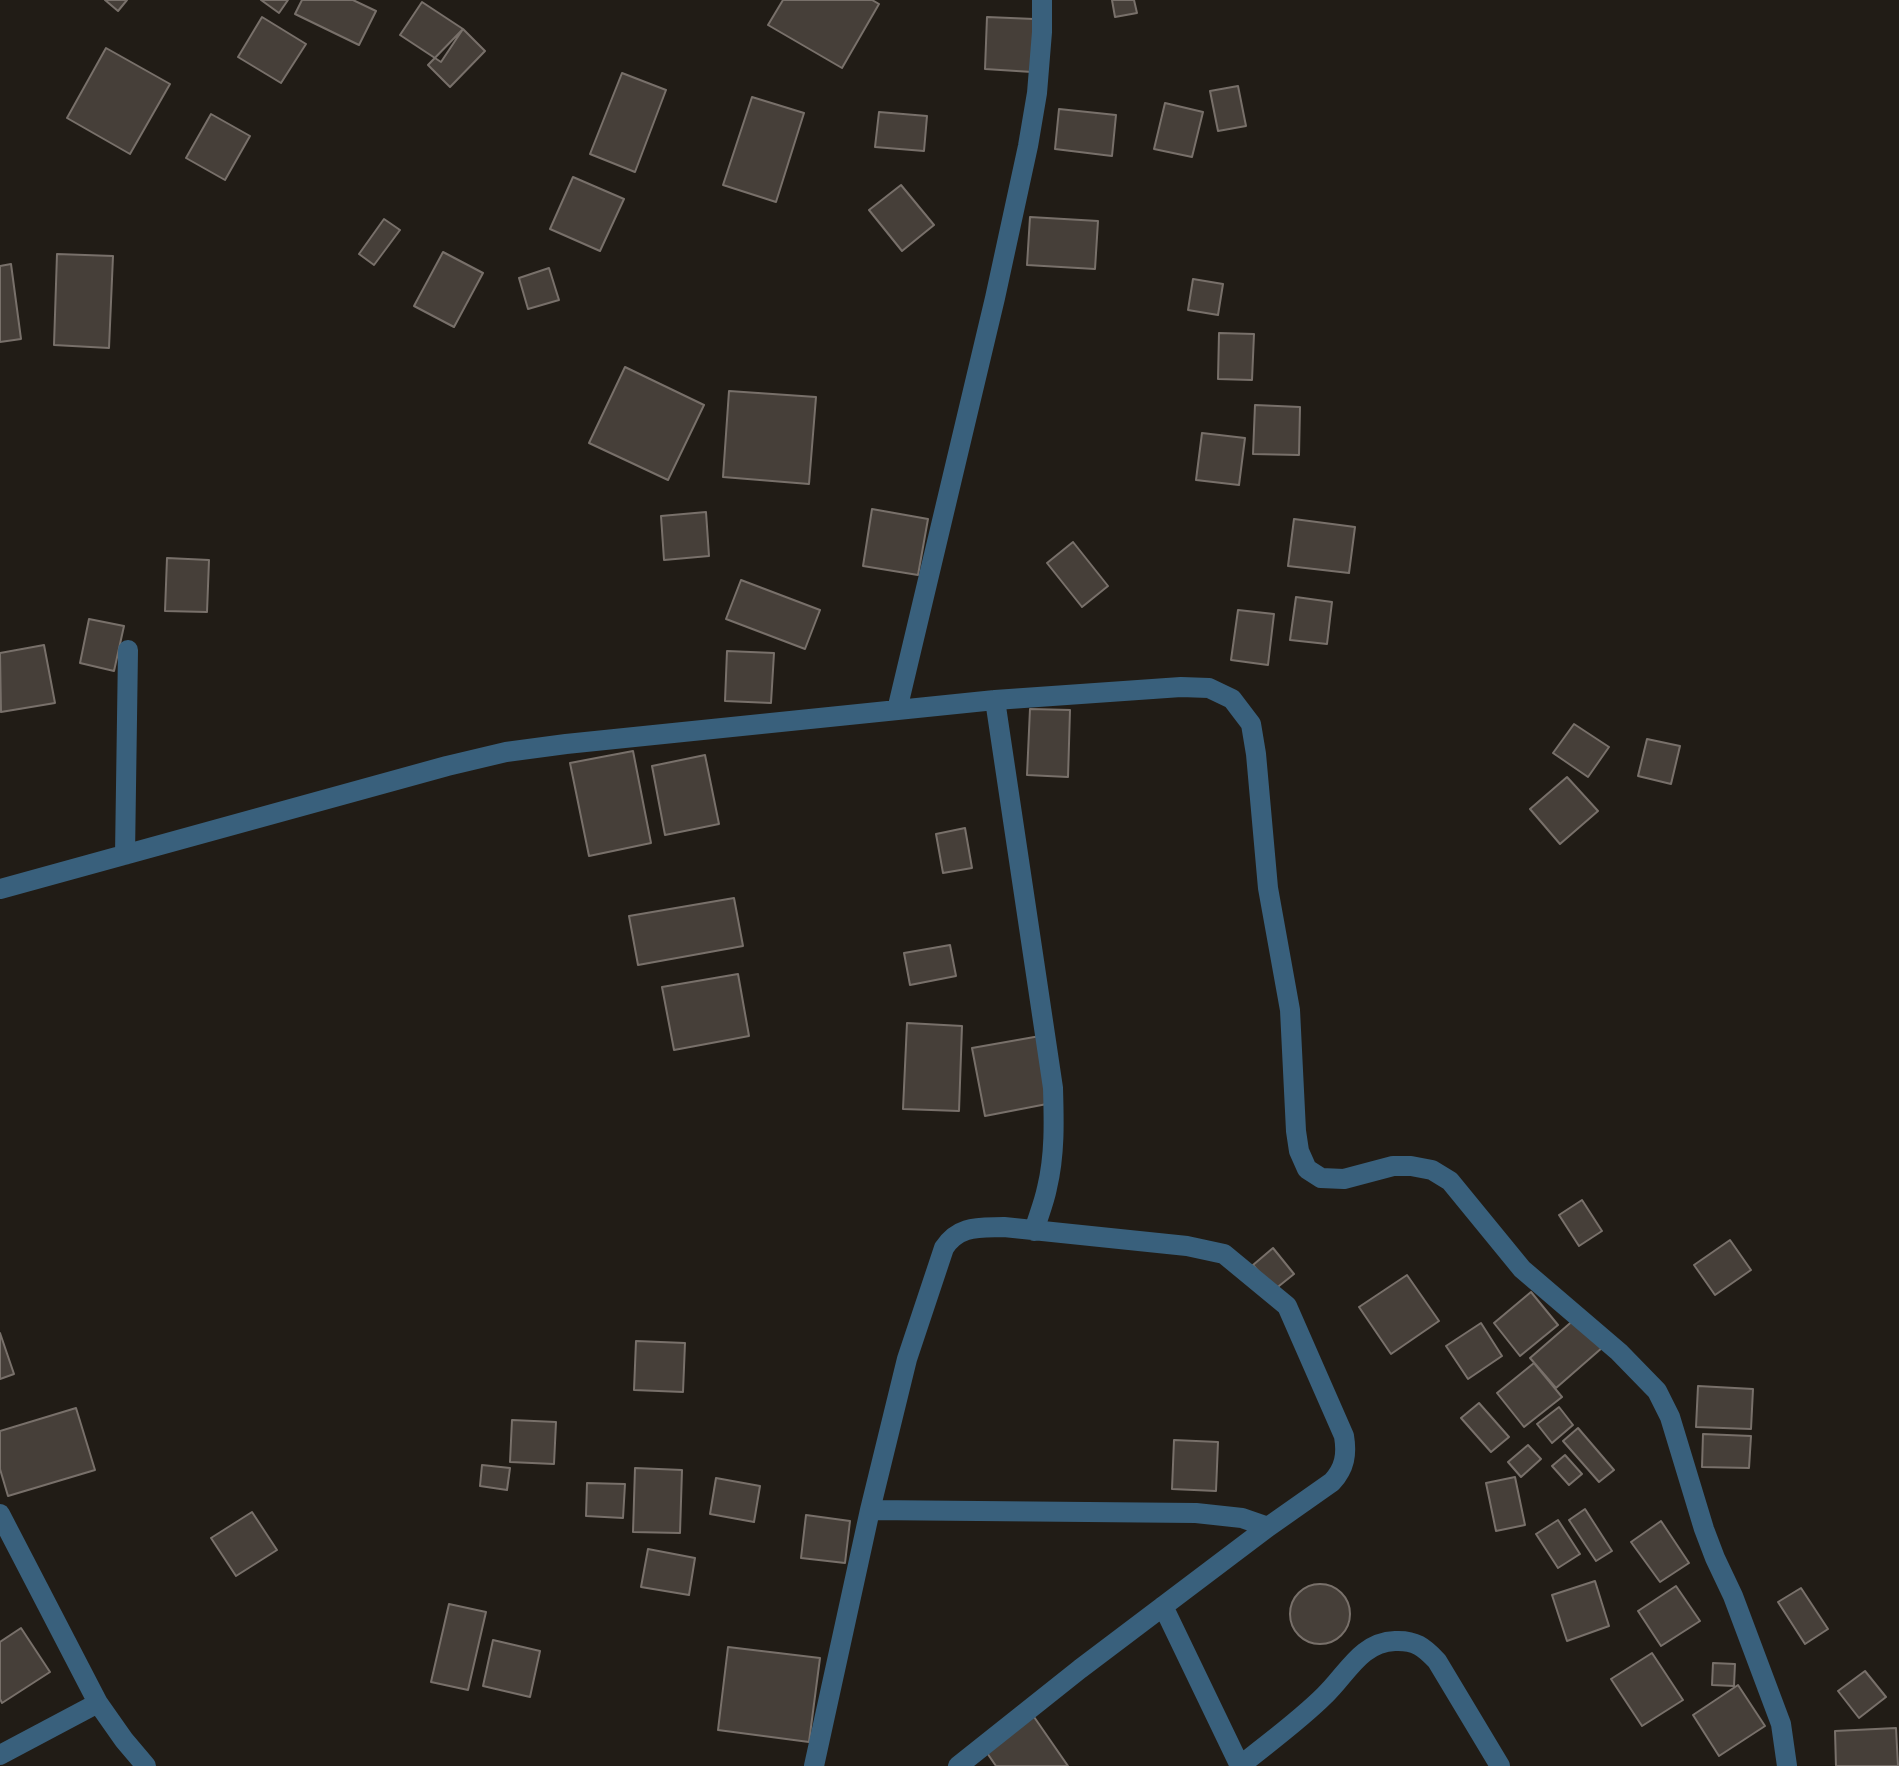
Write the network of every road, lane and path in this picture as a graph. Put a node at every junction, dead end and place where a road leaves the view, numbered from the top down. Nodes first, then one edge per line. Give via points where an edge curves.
1 (1042, 0) edge
2 (128, 650) dead end
3 (995, 700) junction
4 (897, 710) junction
5 (125, 855) junction
6 (0, 889) edge
7 (1034, 1231) junction
8 (870, 1510) junction
9 (0, 1514) edge
10 (1268, 1527) junction
11 (1163, 1606) junction
12 (98, 1703) junction
13 (0, 1755) edge
14 (146, 1766) edge
15 (814, 1766) edge
16 (958, 1766) edge
17 (1240, 1766) edge
18 (1500, 1766) edge
19 (1787, 1766) edge

1 - 4 street via 1028,146
2 - 5 street
3 - 4 street
3 - 7 street via 1053,1088 1052,1162
3 - 19 street via 1209,688 1232,699 1251,724 1268,888 1290,1010 1296,1131 1307,1169 1321,1178 1344,1179 1411,1166 1450,1181 1522,1269 1657,1391 1704,1529 1781,1724
4 - 5 street via 506,752
5 - 6 street
7 - 8 street via 975,1228 950,1238 944,1248 907,1359
7 - 10 street via 1224,1254 1287,1306 1346,1450 1332,1482
8 - 10 street via 1196,1513
8 - 15 street
9 - 12 street
10 - 11 street
11 - 16 street
11 - 17 street
12 - 13 street
12 - 14 street
17 - 18 street via 1326,1694 1368,1648 1385,1641 1424,1647 1437,1661

